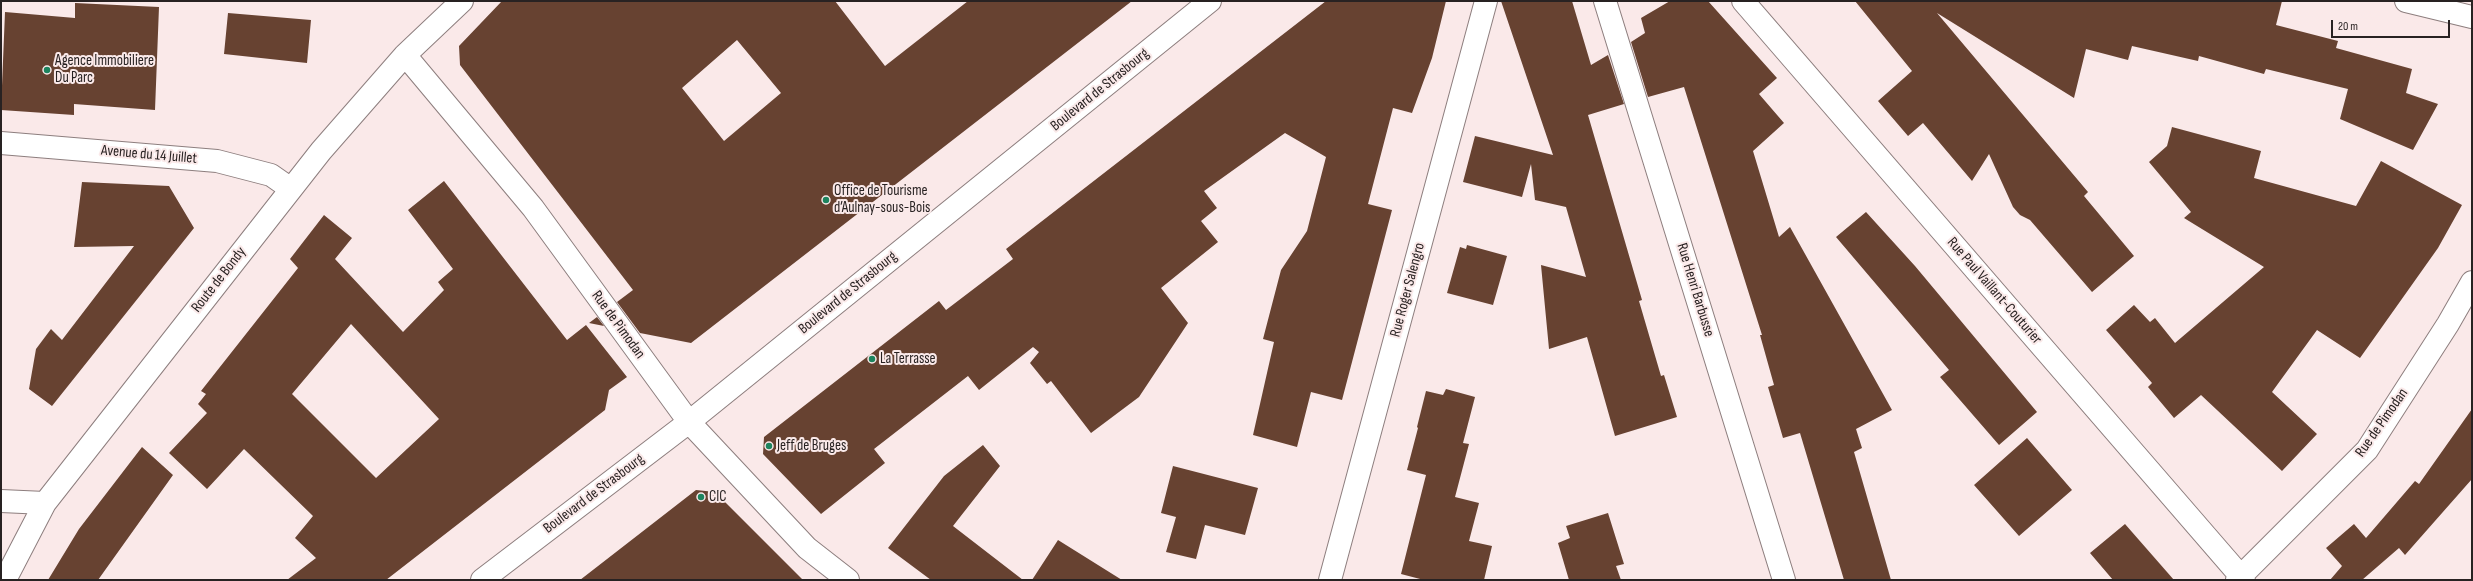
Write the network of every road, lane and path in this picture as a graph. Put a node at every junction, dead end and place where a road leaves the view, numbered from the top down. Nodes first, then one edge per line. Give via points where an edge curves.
1 (462, 1) edge
2 (1210, 1) edge
3 (1486, 1) edge
4 (1605, 1) edge
5 (1743, 1) edge
6 (2406, 1) edge
7 (2472, 17) edge
8 (405, 54) junction
9 (1, 143) edge
10 (291, 189) junction
11 (2472, 282) edge
12 (689, 422) junction
13 (1, 501) edge
14 (45, 503) junction
15 (2241, 579) edge
16 (5, 580) edge
17 (482, 580) edge
18 (848, 580) edge
19 (1330, 580) edge
20 (1784, 580) edge

1 - 8 street, Route de Bondy
2 - 12 street, Boulevard de Strasbourg
3 - 19 street, Rue Roger Salengro
4 - 20 street, Rue Henri Barbusse
5 - 15 street, Rue Paul Vaillant-Couturier
6 - 7 street
8 - 10 street, Route de Bondy
8 - 12 street, Rue de Pimodan via 533,208
9 - 10 street, Avenue du 14 Juillet via 217,161 271,175
10 - 14 street, Route de Bondy
11 - 15 street, Rue de Pimodan via 2448,324 2366,450
12 - 17 street, Boulevard de Strasbourg
12 - 18 street, Rue de Pimodan via 807,548
13 - 14 street
14 - 16 street, Route de Bondy

